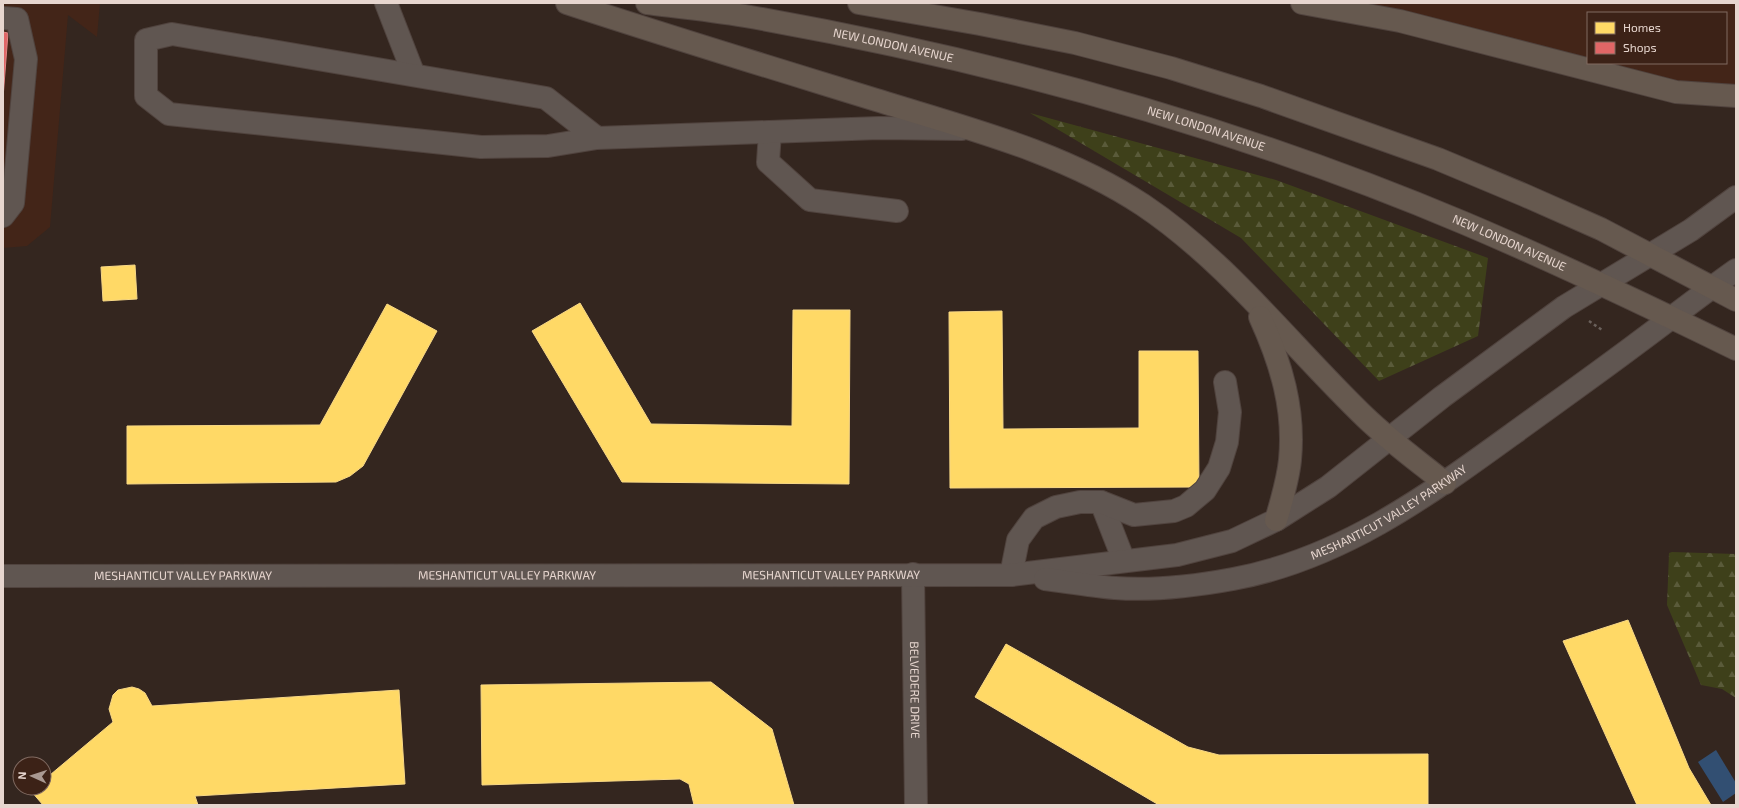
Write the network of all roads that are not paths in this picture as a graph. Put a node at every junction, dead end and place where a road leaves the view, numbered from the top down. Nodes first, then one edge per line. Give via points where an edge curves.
1 (386, 3) edge
2 (567, 3) edge
3 (647, 3) edge
4 (859, 3) edge
5 (1302, 3) edge
6 (3, 18) edge
7 (414, 75) junction
8 (1736, 96) edge
9 (11, 129) edge
10 (970, 129) junction
11 (770, 132) junction
12 (596, 138) junction
13 (1736, 197) edge
14 (897, 211) dead end
15 (3, 216) edge
16 (1649, 254) junction
17 (1736, 270) edge
18 (1600, 284) junction
19 (1712, 287) junction
20 (1736, 300) edge
21 (1254, 303) junction
22 (1671, 318) junction
23 (1736, 349) edge
24 (1225, 382) dead end
25 (1390, 438) junction
26 (1445, 483) junction
27 (1101, 502) junction
28 (1276, 520) junction
29 (1124, 561) junction
30 (913, 574) junction
31 (1012, 575) junction
32 (3, 576) edge
33 (916, 805) edge

1 - 7 street
2 - 10 main road
3 - 18 main road, NEW LONDON AVENUE via 742,16 838,34 1005,72 1110,100 1202,128 1376,189 1462,223
4 - 16 main road via 1075,43 1171,68 1261,96 1438,159 1601,229
5 - 8 main road via 1400,21 1676,92
6 - 9 street via 17,19 26,59
7 - 12 street via 546,98
7 - 12 street via 172,34 146,40 146,96 169,114 481,147 548,146
9 - 15 street via 13,203
10 - 11 street via 880,128
10 - 21 main road via 1077,169 1132,198 1202,252
11 - 12 street
11 - 14 street via 768,162 810,200
13 - 16 street, MESHANTICUT VALLEY PARKWAY via 1691,230
16 - 18 street, MESHANTICUT VALLEY PARKWAY
16 - 19 main road
17 - 19 street, MESHANTICUT VALLEY PARKWAY
18 - 22 main road, NEW LONDON AVENUE
18 - 25 street, MESHANTICUT VALLEY PARKWAY via 1564,307 1448,392
19 - 20 main road
19 - 22 street, MESHANTICUT VALLEY PARKWAY
21 - 25 main road via 1366,418
21 - 28 main road via 1273,346 1287,392 1290,414 1288,476
22 - 23 main road, NEW LONDON AVENUE
22 - 26 street, MESHANTICUT VALLEY PARKWAY
24 - 27 street via 1230,412 1227,442 1219,468 1205,490 1186,506 1174,511 1134,515
25 - 26 main road
25 - 28 street, MESHANTICUT VALLEY PARKWAY via 1328,487
26 - 31 street, MESHANTICUT VALLEY PARKWAY via 1383,523 1351,539 1271,570 1234,579 1144,589
27 - 29 street
27 - 31 street via 1080,502 1056,507 1034,518 1018,540
28 - 29 street, MESHANTICUT VALLEY PARKWAY via 1232,541 1204,549
29 - 31 street, MESHANTICUT VALLEY PARKWAY
30 - 31 street, MESHANTICUT VALLEY PARKWAY
30 - 32 street, MESHANTICUT VALLEY PARKWAY
30 - 33 street, BELVEDERE DRIVE

